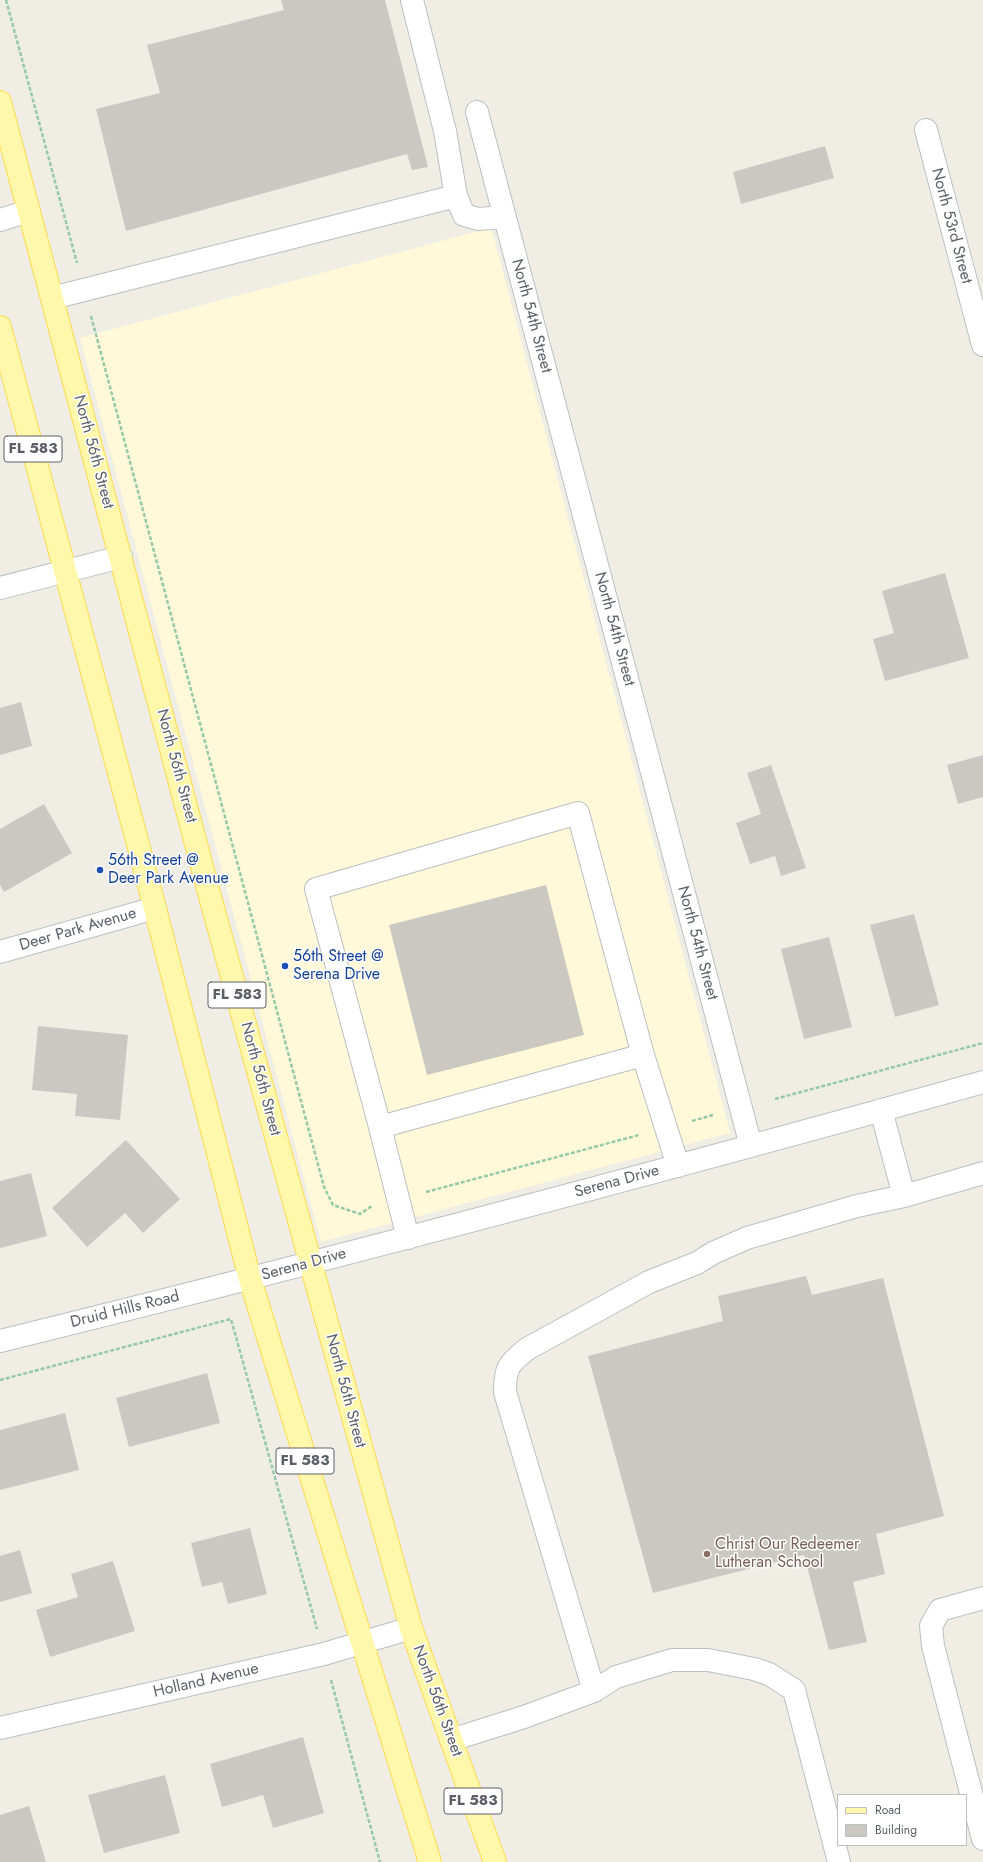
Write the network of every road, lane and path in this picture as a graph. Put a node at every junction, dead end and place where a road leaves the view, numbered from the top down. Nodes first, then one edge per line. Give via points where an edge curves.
1 (6, 0) edge
2 (412, 0) edge
3 (0, 102) edge
4 (477, 112) dead end
5 (926, 130) dead end
6 (456, 196) junction
7 (29, 211) junction
8 (505, 217) junction
9 (0, 220) edge
10 (84, 290) junction
11 (52, 298) junction
12 (0, 327) edge
13 (983, 345) edge
14 (120, 557) junction
15 (66, 571) junction
16 (0, 588) edge
17 (155, 908) junction
18 (0, 952) edge
19 (983, 1043) edge
20 (644, 1055) junction
21 (983, 1082) edge
22 (775, 1099) dead end
23 (881, 1110) junction
24 (713, 1115) dead end
25 (380, 1127) junction
26 (666, 1128) junction
27 (751, 1146) junction
28 (678, 1166) junction
29 (983, 1173) edge
30 (904, 1196) junction
31 (399, 1199) junction
32 (408, 1238) junction
33 (310, 1264) junction
34 (250, 1279) junction
35 (0, 1341) edge
36 (0, 1380) edge
37 (983, 1598) edge
38 (411, 1628) junction
39 (361, 1642) junction
40 (324, 1654) junction
41 (594, 1691) junction
42 (0, 1728) edge
43 (451, 1740) junction
44 (983, 1839) edge
45 (380, 1862) edge
46 (430, 1862) edge
47 (495, 1862) edge
48 (839, 1862) edge

1 - 10 path
2 - 6 street via 445,131
3 - 7 main road, North 56th Street / FL 583
4 - 8 street, North 54th Street
5 - 13 street, North 53rd Street
6 - 8 street via 464,215 478,219
6 - 10 street
7 - 9 street
7 - 11 main road, North 56th Street / FL 583
8 - 27 street, North 54th Street
10 - 11 street
10 - 31 path via 324,1187 333,1205 360,1214 371,1207
11 - 14 main road, North 56th Street / FL 583
12 - 15 main road, FL 583
14 - 15 street
14 - 33 main road, North 56th Street / FL 583
15 - 16 street
15 - 17 main road, FL 583
17 - 18 street, Deer Park Avenue
17 - 34 main road, FL 583
19 - 22 path
20 - 25 street
20 - 25 street via 578,813 316,889
20 - 26 street
21 - 23 street, Serena Drive
23 - 27 street, Serena Drive
23 - 30 street
24 - 26 path
25 - 31 street
26 - 28 street
26 - 31 path
27 - 28 street, Serena Drive
28 - 32 street, Serena Drive
29 - 30 street
30 - 41 street via 857,1206 747,1238 697,1263 649,1282 527,1349 511,1362 505,1376 505,1392
31 - 32 street
32 - 33 street, Serena Drive
33 - 34 street, Serena Drive
33 - 38 main road, North 56th Street / FL 583
34 - 35 street, Druid Hills Road
34 - 39 main road, FL 583
36 - 40 path via 231,1319
37 - 44 street via 940,1610 931,1626 933,1646
38 - 39 street, Holland Avenue
38 - 43 main road, North 56th Street / FL 583
39 - 40 street, Holland Avenue
39 - 46 main road, FL 583
40 - 42 street, Holland Avenue
40 - 45 path
41 - 43 street
41 - 48 street via 616,1677 672,1660 708,1660 754,1668 794,1690
43 - 47 main road, North 56th Street / FL 583

